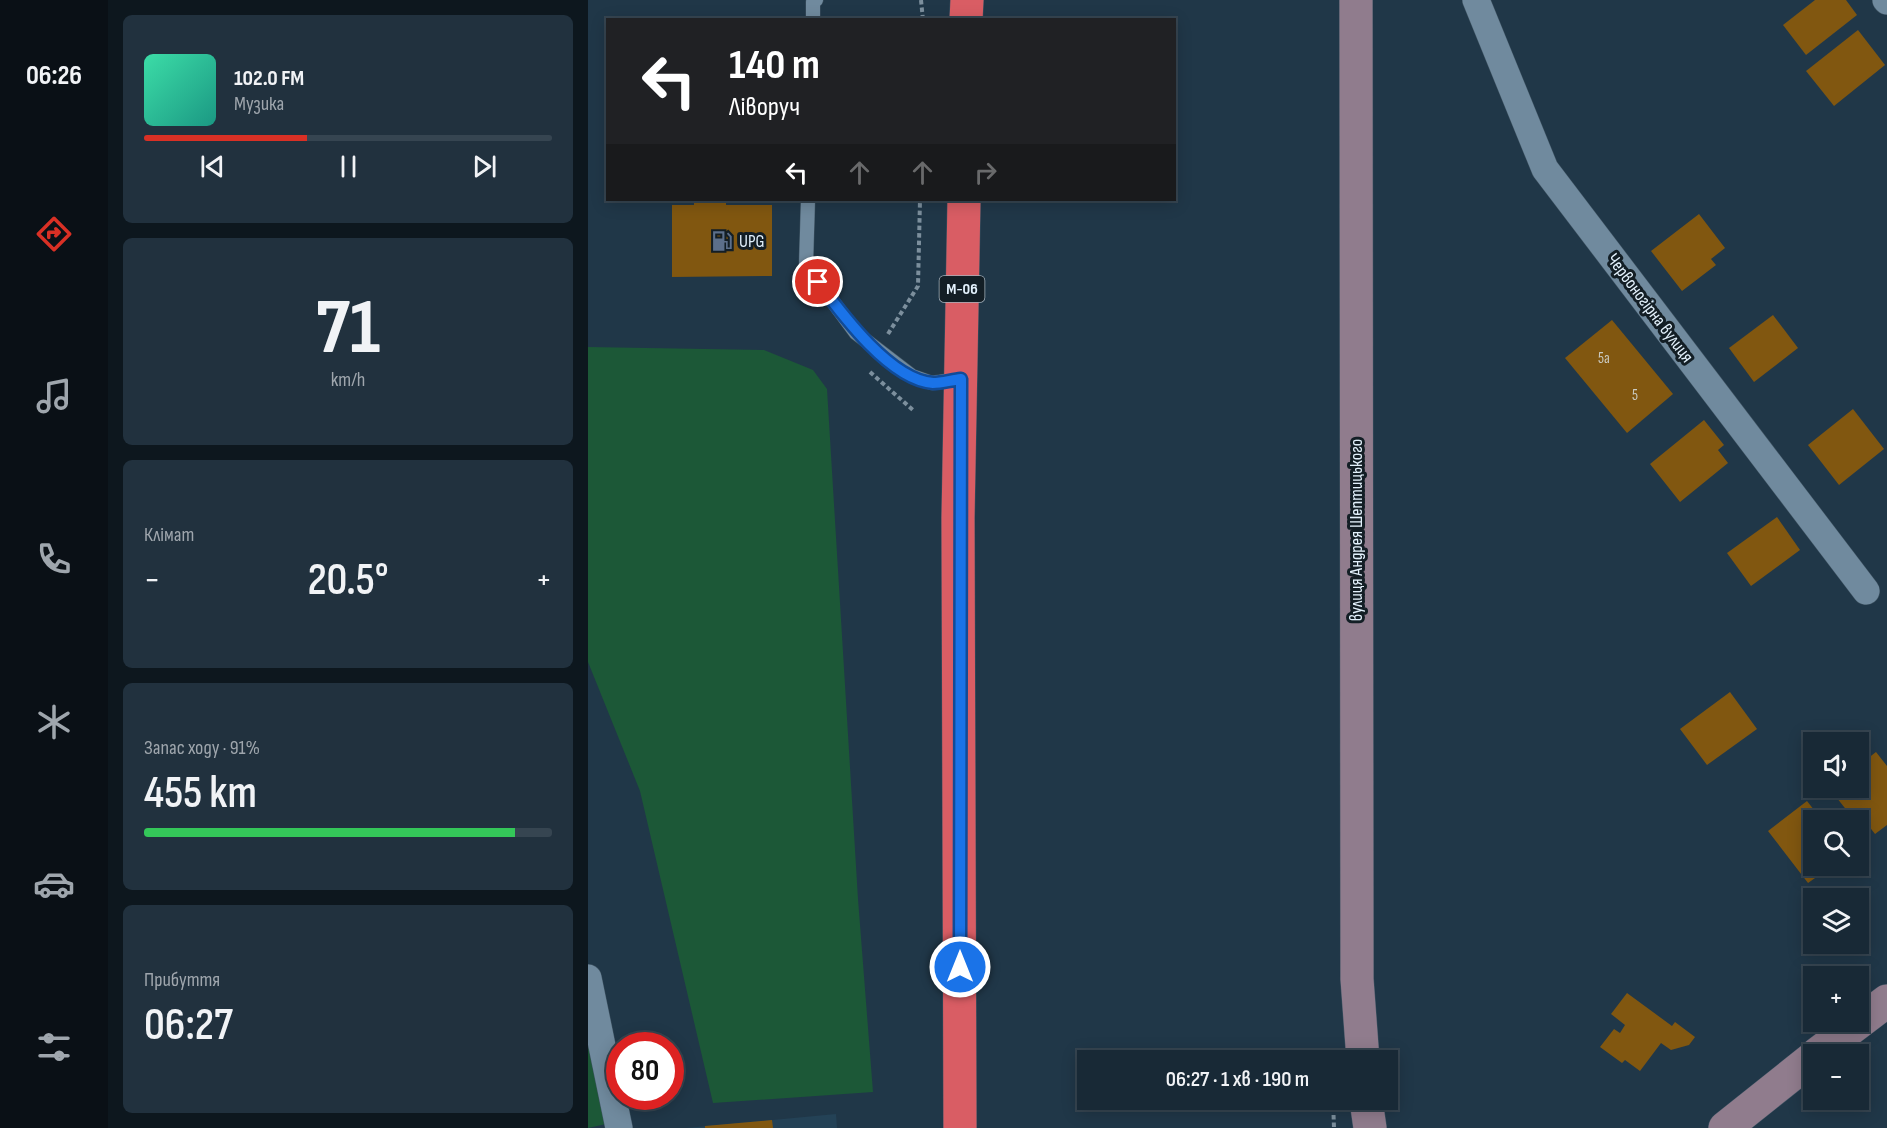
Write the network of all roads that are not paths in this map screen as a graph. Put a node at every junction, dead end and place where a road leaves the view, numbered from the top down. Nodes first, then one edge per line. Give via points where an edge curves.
1 (816, 0) edge
2 (967, 0) edge
3 (1356, 0) edge
4 (1476, 0) edge
5 (813, 18) edge
6 (966, 18) edge
7 (808, 201) edge
8 (963, 201) edge
9 (961, 379) junction
10 (1866, 591) dead end
11 (588, 978) edge
12 (1887, 1001) edge
13 (1831, 1044) edge
14 (1362, 1050) edge
15 (1803, 1066) edge
16 (619, 1128) edge
17 (960, 1128) edge
18 (1725, 1128) edge

1 - 5 lane
2 - 6 highway
3 - 14 main road, вулиця Андрея Шептицького via 1357,979
4 - 10 street, Червоногірна вулиця via 1545,169
7 - 9 lane via 806,265 856,333 912,376 932,383
8 - 9 highway, М-06
9 - 17 highway, М-06
11 - 16 street
12 - 13 main road
15 - 18 main road

